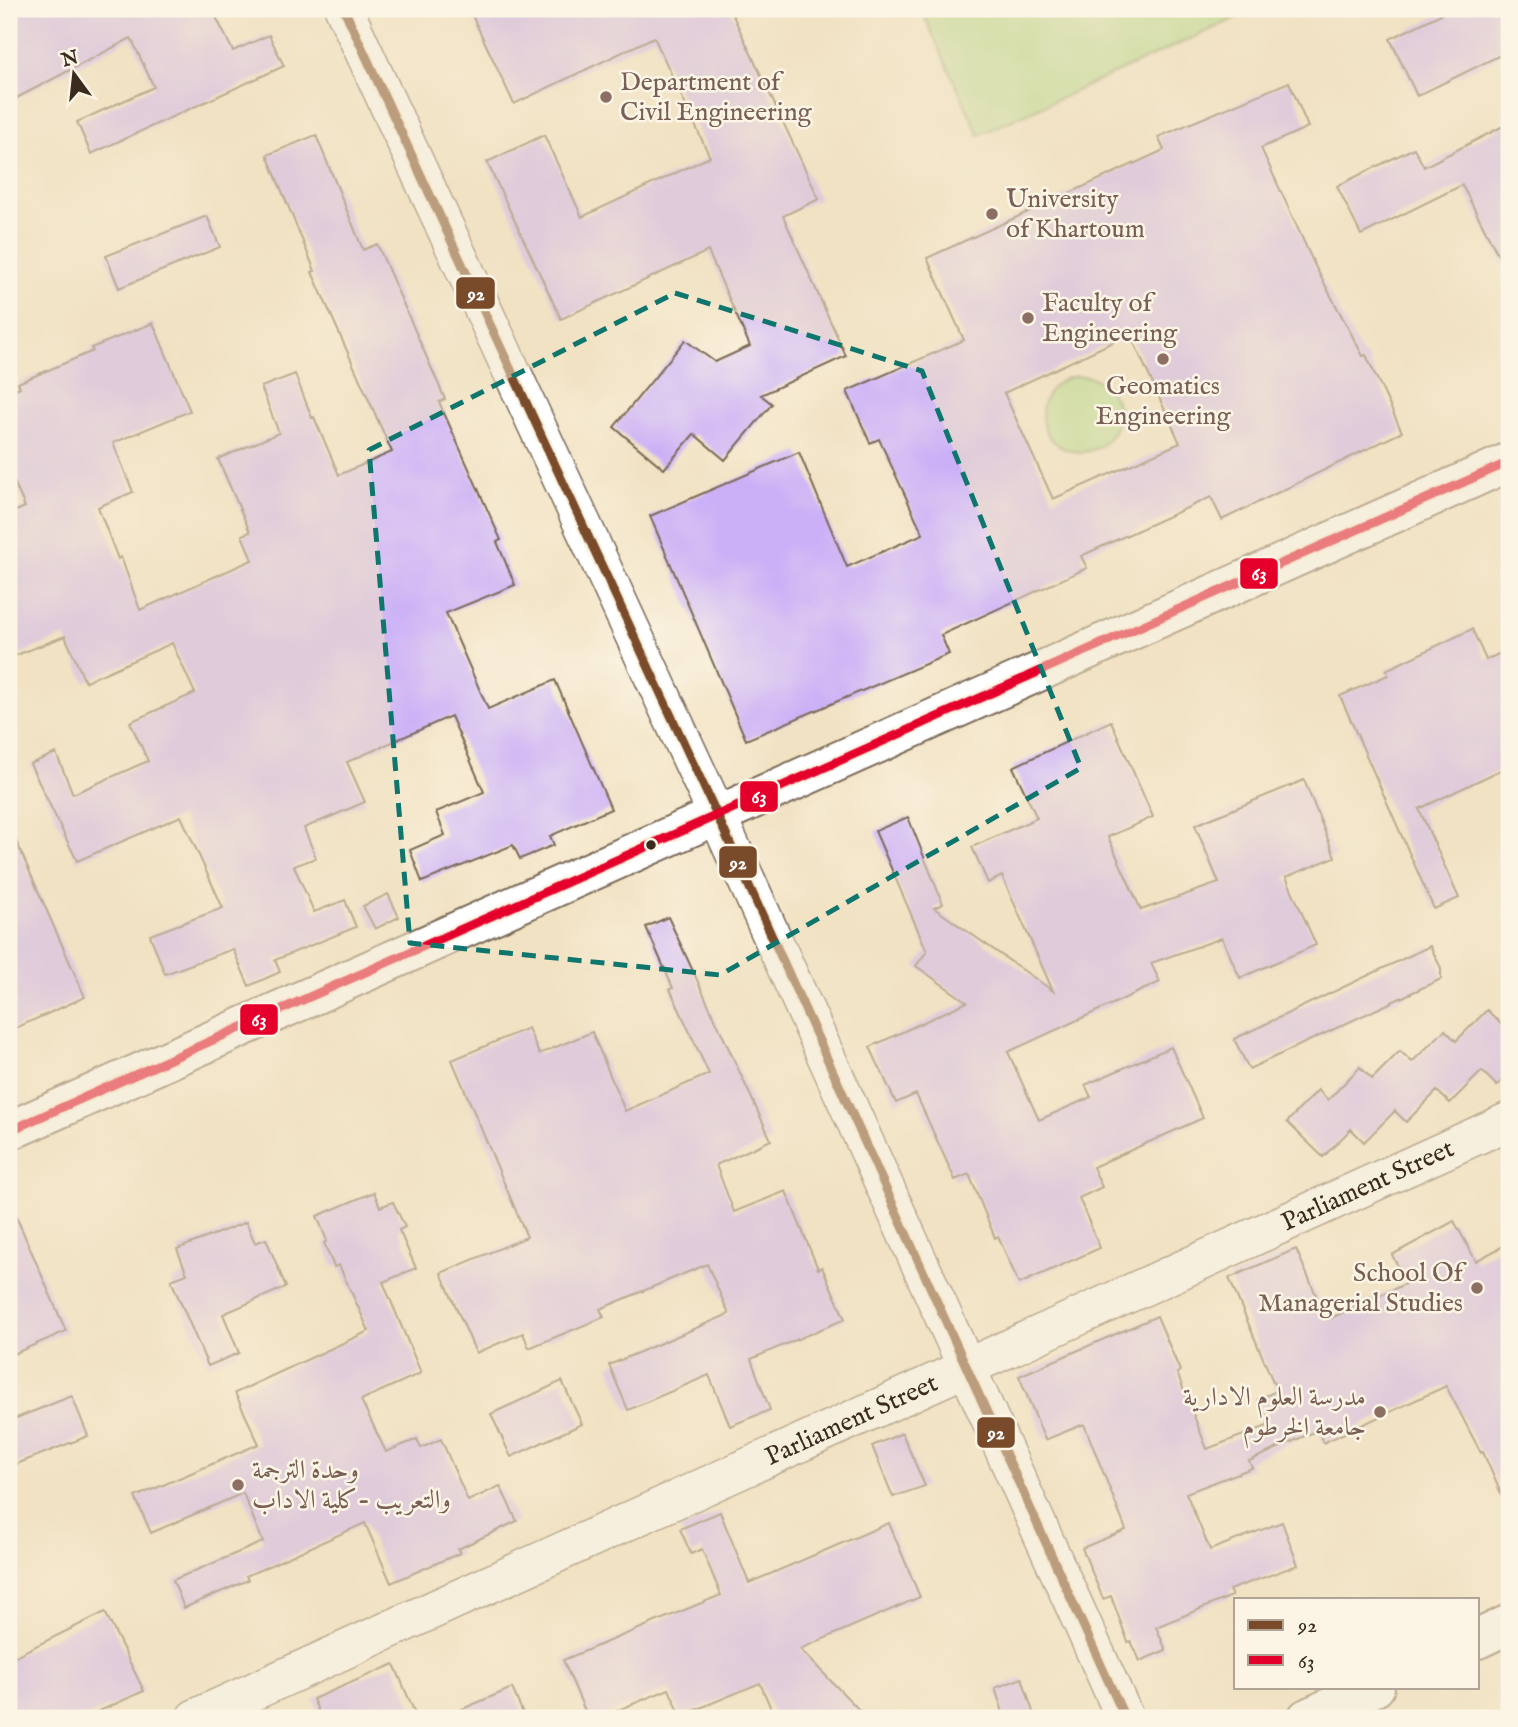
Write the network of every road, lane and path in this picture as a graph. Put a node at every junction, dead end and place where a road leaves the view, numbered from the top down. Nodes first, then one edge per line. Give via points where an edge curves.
1 (344, 9) edge
2 (1509, 462) edge
3 (717, 815) junction
4 (1509, 1121) edge
5 (9, 1132) edge
6 (965, 1368) junction
7 (1509, 1624) edge
8 (1480, 1638) edge
9 (1373, 1688) edge
10 (195, 1718) edge
11 (1125, 1718) edge
12 (1307, 1718) edge

1 - 3 street
2 - 3 main road
3 - 5 main road
3 - 6 street
4 - 6 street, Parliament Street
6 - 10 street, Parliament Street
6 - 11 street
7 - 8 main road
9 - 12 main road

